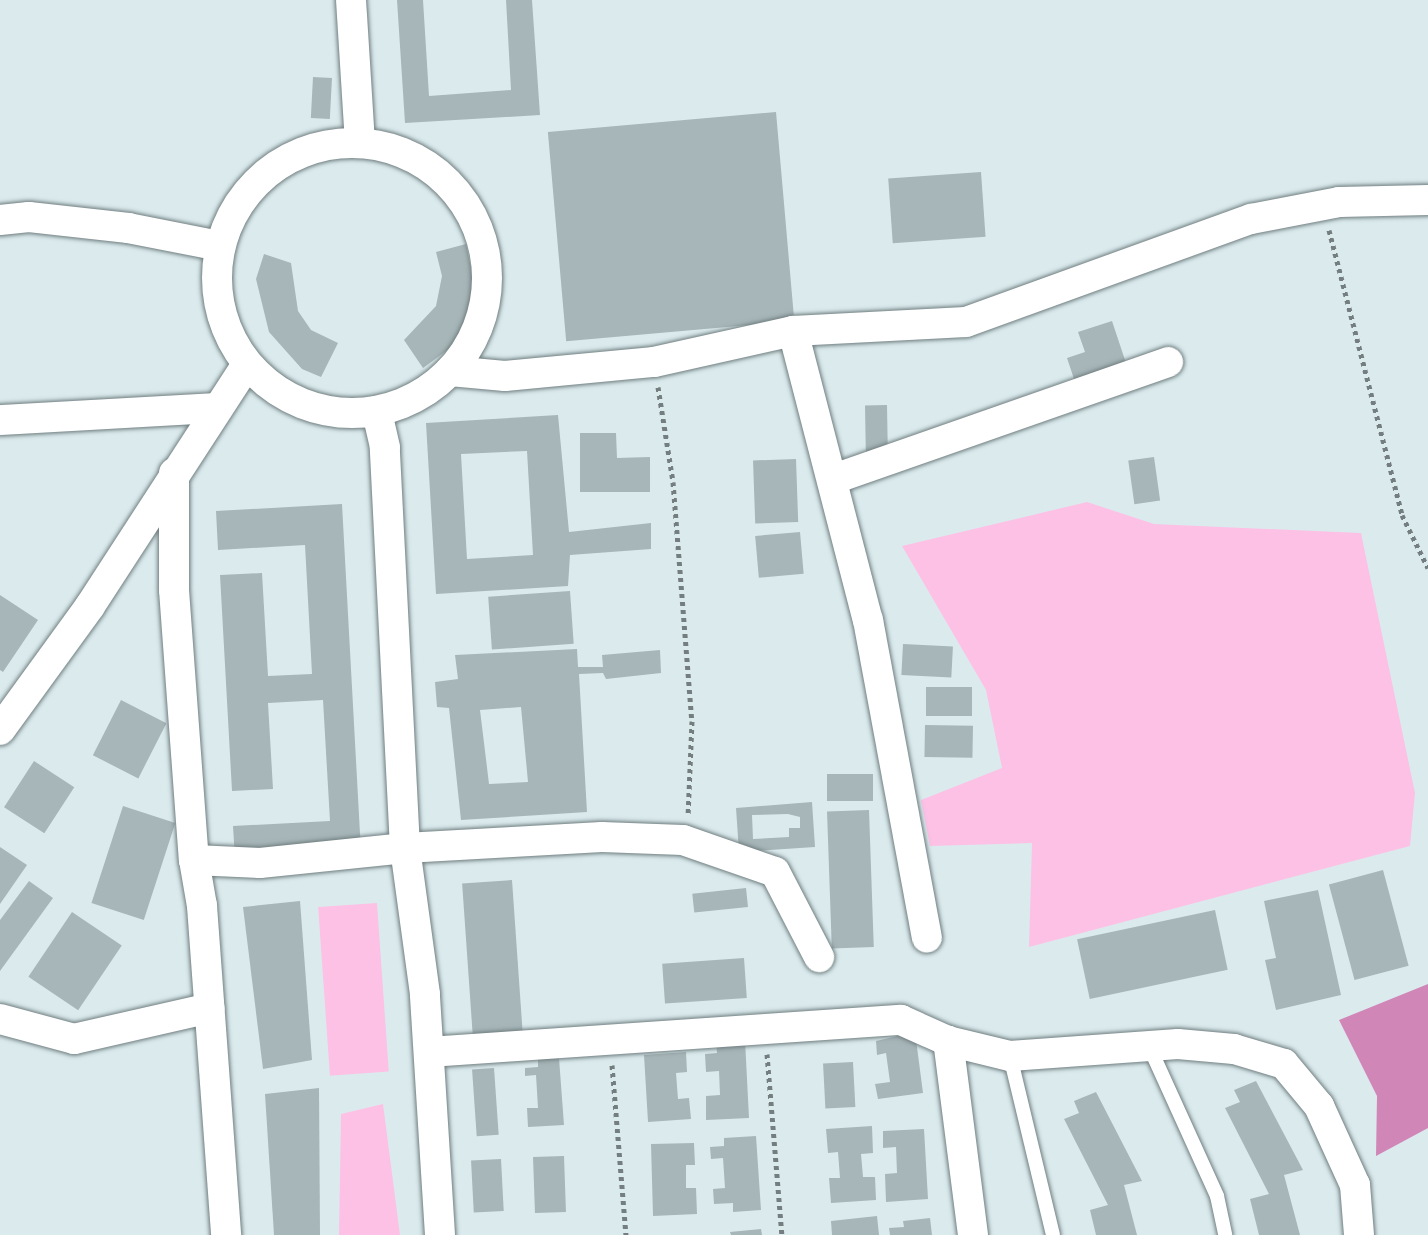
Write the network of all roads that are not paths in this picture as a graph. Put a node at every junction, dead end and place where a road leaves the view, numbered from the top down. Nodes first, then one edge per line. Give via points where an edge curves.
1 (351, 0) edge
2 (360, 143) junction
3 (1428, 200) edge
4 (0, 220) edge
5 (220, 246) junction
6 (793, 331) junction
7 (1168, 362) dead end
8 (247, 364) junction
9 (450, 371) junction
10 (216, 408) junction
11 (377, 411) junction
12 (0, 420) edge
13 (174, 473) junction
14 (834, 479) junction
15 (0, 730) edge
16 (405, 848) junction
17 (194, 860) junction
18 (927, 938) dead end
19 (819, 957) dead end
20 (210, 1008) junction
21 (0, 1019) edge
22 (948, 1041) junction
23 (1149, 1046) junction
24 (429, 1052) junction
25 (1010, 1056) junction
26 (226, 1235) edge
27 (440, 1235) edge
28 (973, 1235) edge
29 (1053, 1235) edge
30 (1225, 1235) edge
31 (1359, 1235) edge

1 - 2 street
2 - 5 street via 311,149 270,170 238,203
2 - 9 street via 395,150 436,172 463,200 477,227 488,272 484,311 473,339
3 - 6 street via 1339,202 1251,219 966,322
4 - 5 street via 43,218
5 - 8 street via 219,307
6 - 9 street via 654,362 505,376
6 - 14 street
7 - 14 street
8 - 10 street
8 - 11 street via 273,389 301,403 346,413
9 - 11 street via 414,399
10 - 12 street
10 - 13 street
11 - 16 street via 385,447
13 - 15 street via 90,606
13 - 17 street via 174,590
14 - 18 street via 889,719
16 - 17 street via 260,863
16 - 19 street via 602,837 683,840 775,872
16 - 24 street
17 - 20 street
20 - 21 street via 74,1039
20 - 26 street
22 - 24 street via 901,1020
22 - 25 street
22 - 28 street
23 - 25 street
23 - 30 lane via 1217,1196
23 - 31 street via 1234,1049 1284,1064 1319,1106 1355,1185
24 - 27 street
25 - 29 lane

